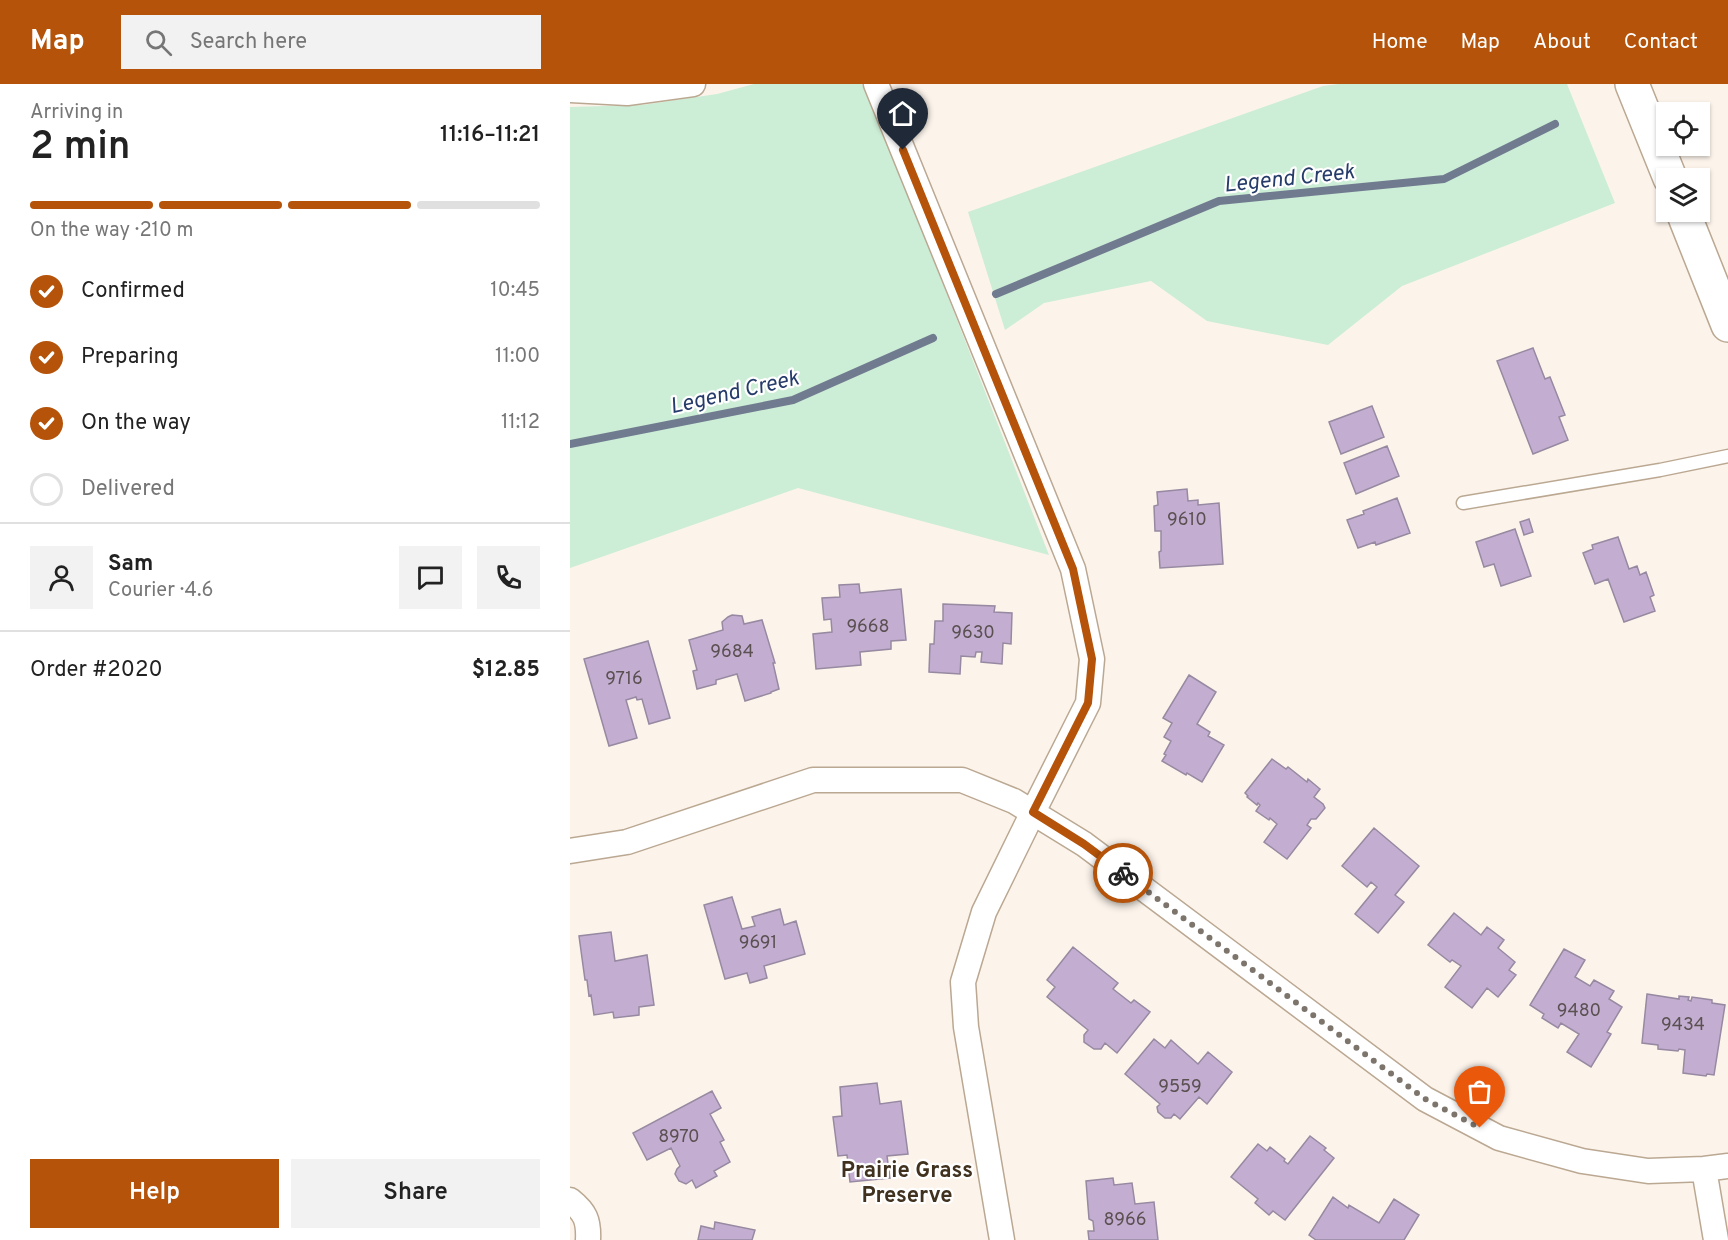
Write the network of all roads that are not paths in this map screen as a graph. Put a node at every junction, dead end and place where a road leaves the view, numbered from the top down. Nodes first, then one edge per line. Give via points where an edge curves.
1 (693, 84) edge
2 (876, 84) edge
3 (1632, 84) edge
4 (570, 90) edge
5 (1666, 168) edge
6 (1687, 222) edge
7 (1728, 325) edge
8 (1728, 456) edge
9 (1463, 503) dead end
10 (1033, 812) junction
11 (570, 851) edge
12 (1728, 1166) edge
13 (1704, 1169) junction
14 (570, 1200) edge
15 (588, 1240) edge
16 (1002, 1240) edge
17 (1716, 1240) edge

1 - 4 street via 627,93
2 - 10 street via 1073,569 1092,659 1088,703
3 - 5 main road
6 - 7 main road
8 - 9 lane
10 - 11 street via 962,780 813,780 627,842
10 - 13 street via 1084,844 1425,1099 1499,1138 1582,1161 1648,1171
10 - 16 street via 984,912 963,982 966,1027
12 - 13 street
13 - 17 street
14 - 15 street via 584,1213

